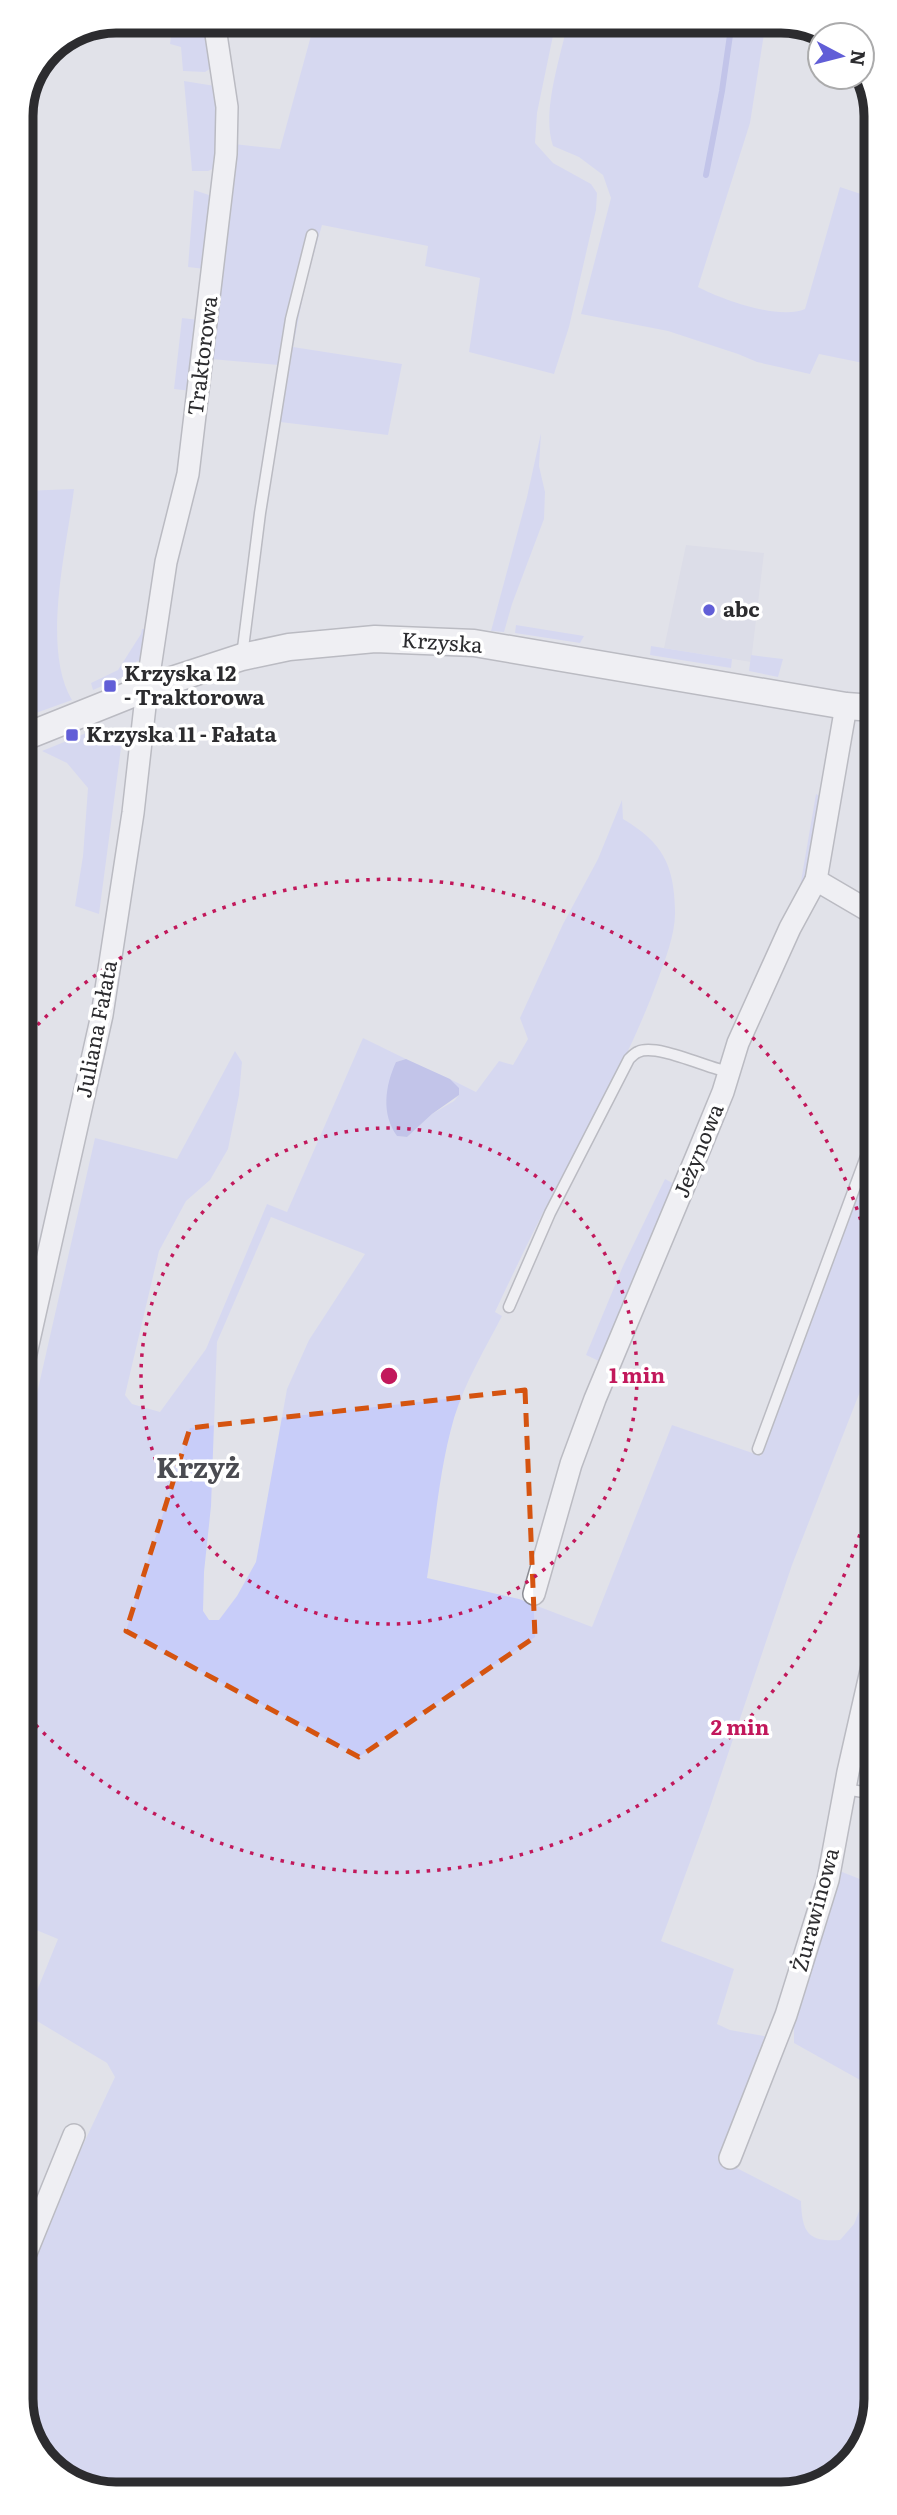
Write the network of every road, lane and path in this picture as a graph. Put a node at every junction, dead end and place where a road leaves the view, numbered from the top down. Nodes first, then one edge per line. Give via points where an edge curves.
1 (216, 33) edge
2 (312, 235) dead end
3 (242, 657) junction
4 (147, 688) junction
5 (846, 706) junction
6 (864, 707) edge
7 (33, 734) edge
8 (816, 880) junction
9 (864, 908) edge
10 (729, 1072) junction
11 (864, 1162) edge
12 (509, 1307) dead end
13 (33, 1322) edge
14 (758, 1448) dead end
15 (534, 1594) dead end
16 (864, 1703) edge
17 (845, 1789) junction
18 (864, 1792) edge
19 (74, 2135) dead end
20 (730, 2158) dead end
21 (33, 2236) edge

1 - 4 street, Traktorowa via 227,107 226,155 187,474 166,562
2 - 3 lane via 291,319
3 - 4 street, Krzyska
3 - 5 street, Krzyska via 321,643 436,640
4 - 7 street, Krzyska
4 - 13 street, Juliana Fałata via 102,1015
5 - 6 street, Krzyska
5 - 8 street, Jeżynowa
8 - 9 street
8 - 10 street, Jeżynowa via 738,1043
10 - 12 lane via 652,1050 638,1051 629,1059 550,1213
10 - 15 street, Jeżynowa via 595,1399
11 - 14 lane
16 - 17 street, Żurawinowa
17 - 18 lane
17 - 20 street, Żurawinowa via 825,1892 786,2015
19 - 21 street

